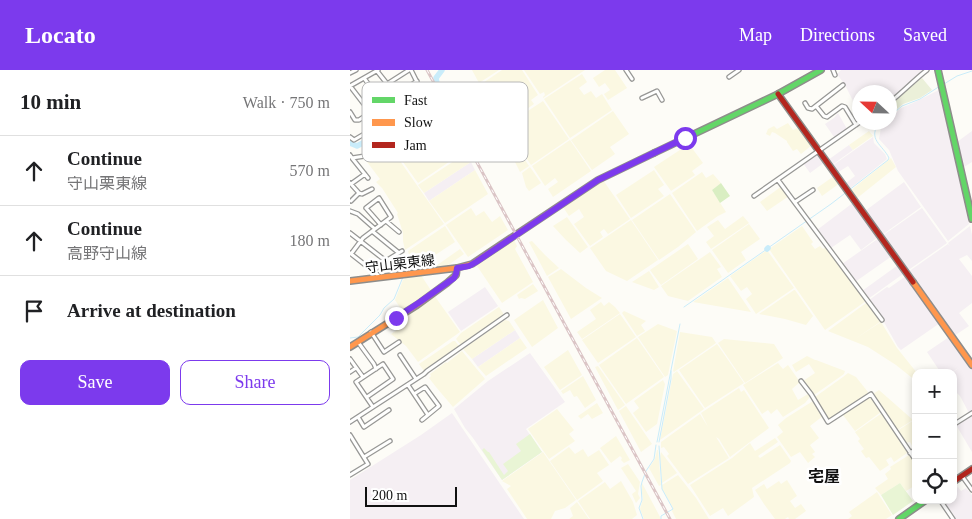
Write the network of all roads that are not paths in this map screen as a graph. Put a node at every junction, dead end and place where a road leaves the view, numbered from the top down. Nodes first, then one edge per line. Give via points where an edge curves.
1 (356, 70) edge
2 (378, 70) edge
3 (410, 70) edge
4 (626, 70) edge
5 (739, 70) edge
6 (821, 70) edge
7 (833, 70) edge
8 (927, 70) edge
9 (938, 70) edge
10 (350, 74) edge
11 (836, 75) dead end
12 (729, 77) dead end
13 (364, 78) junction
14 (632, 79) dead end
15 (417, 81) edge
16 (367, 82) edge
17 (387, 82) edge
18 (391, 82) edge
19 (843, 85) dead end
20 (778, 94) junction
21 (897, 96) edge
22 (642, 98) dead end
23 (662, 100) dead end
24 (362, 102) edge
25 (805, 104) dead end
26 (816, 106) junction
27 (350, 112) edge
28 (362, 118) edge
29 (852, 118) edge
30 (852, 128) edge
31 (362, 135) edge
32 (350, 137) edge
33 (819, 150) junction
34 (351, 156) edge
35 (365, 174) junction
36 (368, 178) dead end
37 (778, 180) junction
38 (351, 184) edge
39 (372, 189) dead end
40 (813, 190) dead end
41 (359, 193) junction
42 (754, 196) dead end
43 (351, 201) edge
44 (795, 202) junction
45 (350, 211) edge
46 (972, 219) edge
47 (386, 220) junction
48 (381, 225) junction
49 (373, 230) junction
50 (399, 232) dead end
51 (350, 233) edge
52 (361, 241) junction
53 (350, 253) edge
54 (386, 261) junction
55 (457, 268) junction
56 (374, 272) junction
57 (379, 278) junction
58 (350, 281) edge
59 (507, 315) dead end
60 (882, 320) dead end
61 (371, 332) junction
62 (358, 341) junction
63 (399, 342) dead end
64 (350, 347) edge
65 (400, 355) dead end
66 (350, 359) edge
67 (972, 365) edge
68 (356, 368) junction
69 (376, 369) junction
70 (350, 372) edge
71 (363, 378) junction
72 (416, 379) junction
73 (801, 381) dead end
74 (408, 385) junction
75 (414, 394) junction
76 (367, 397) junction
77 (373, 407) junction
78 (389, 410) dead end
79 (972, 413) edge
80 (428, 415) junction
81 (358, 417) junction
82 (422, 420) dead end
83 (350, 422) edge
84 (957, 422) edge
85 (350, 435) edge
86 (390, 441) dead end
87 (910, 453) joint
88 (364, 457) junction
89 (914, 459) edge
90 (972, 469) edge
91 (350, 476) edge
92 (962, 476) junction
93 (957, 479) edge
94 (972, 490) edge
95 (920, 504) edge
96 (943, 504) edge
97 (899, 519) edge
98 (953, 519) edge

1 - 10 street
2 - 13 street
2 - 17 street
3 - 15 street
3 - 18 street
4 - 14 street
5 - 12 street
6 - 20 main road, 守山栗東線
7 - 11 street
8 - 21 street
9 - 46 main road
13 - 16 street
13 - 24 street via 350,86
19 - 26 street
20 - 33 main road
20 - 55 main road, 守山栗東線 via 598,180 476,262
22 - 23 street via 657,91
25 - 26 street via 812,109
26 - 29 street via 827,117 845,107
27 - 28 street via 355,120
30 - 33 street
31 - 32 street via 354,140
33 - 37 street
33 - 67 main road
34 - 35 street
35 - 36 street
35 - 38 street
37 - 42 street
37 - 44 street
38 - 41 street
39 - 41 street
40 - 44 street
41 - 43 street
44 - 60 street
45 - 49 street via 358,214
47 - 48 street
47 - 48 street via 392,217 378,198 366,208
47 - 50 street
48 - 49 street
49 - 52 street
49 - 54 street via 401,252
51 - 52 street
52 - 53 street
52 - 54 street
53 - 56 street
54 - 56 street
55 - 57 main road, 守山栗東線
55 - 61 main road via 454,278
56 - 57 street
57 - 58 main road, 守山栗東線
59 - 72 street
61 - 62 main road
61 - 63 street via 384,352
62 - 64 main road
62 - 69 street
65 - 72 street
66 - 68 street
68 - 70 street
68 - 71 street
69 - 71 street
69 - 76 street via 383,364 393,379
71 - 76 street via 356,382
72 - 74 street
73 - 87 street via 828,422 871,394
74 - 75 street
74 - 77 street
75 - 80 street
75 - 80 street via 425,387 439,406
76 - 77 street
77 - 81 street
78 - 81 street via 364,427
79 - 84 street
80 - 82 street
81 - 83 street
85 - 88 street
86 - 88 street
87 - 89 street
88 - 91 street via 368,464
90 - 92 main road
92 - 93 main road
92 - 94 street
95 - 97 main road
96 - 98 street

